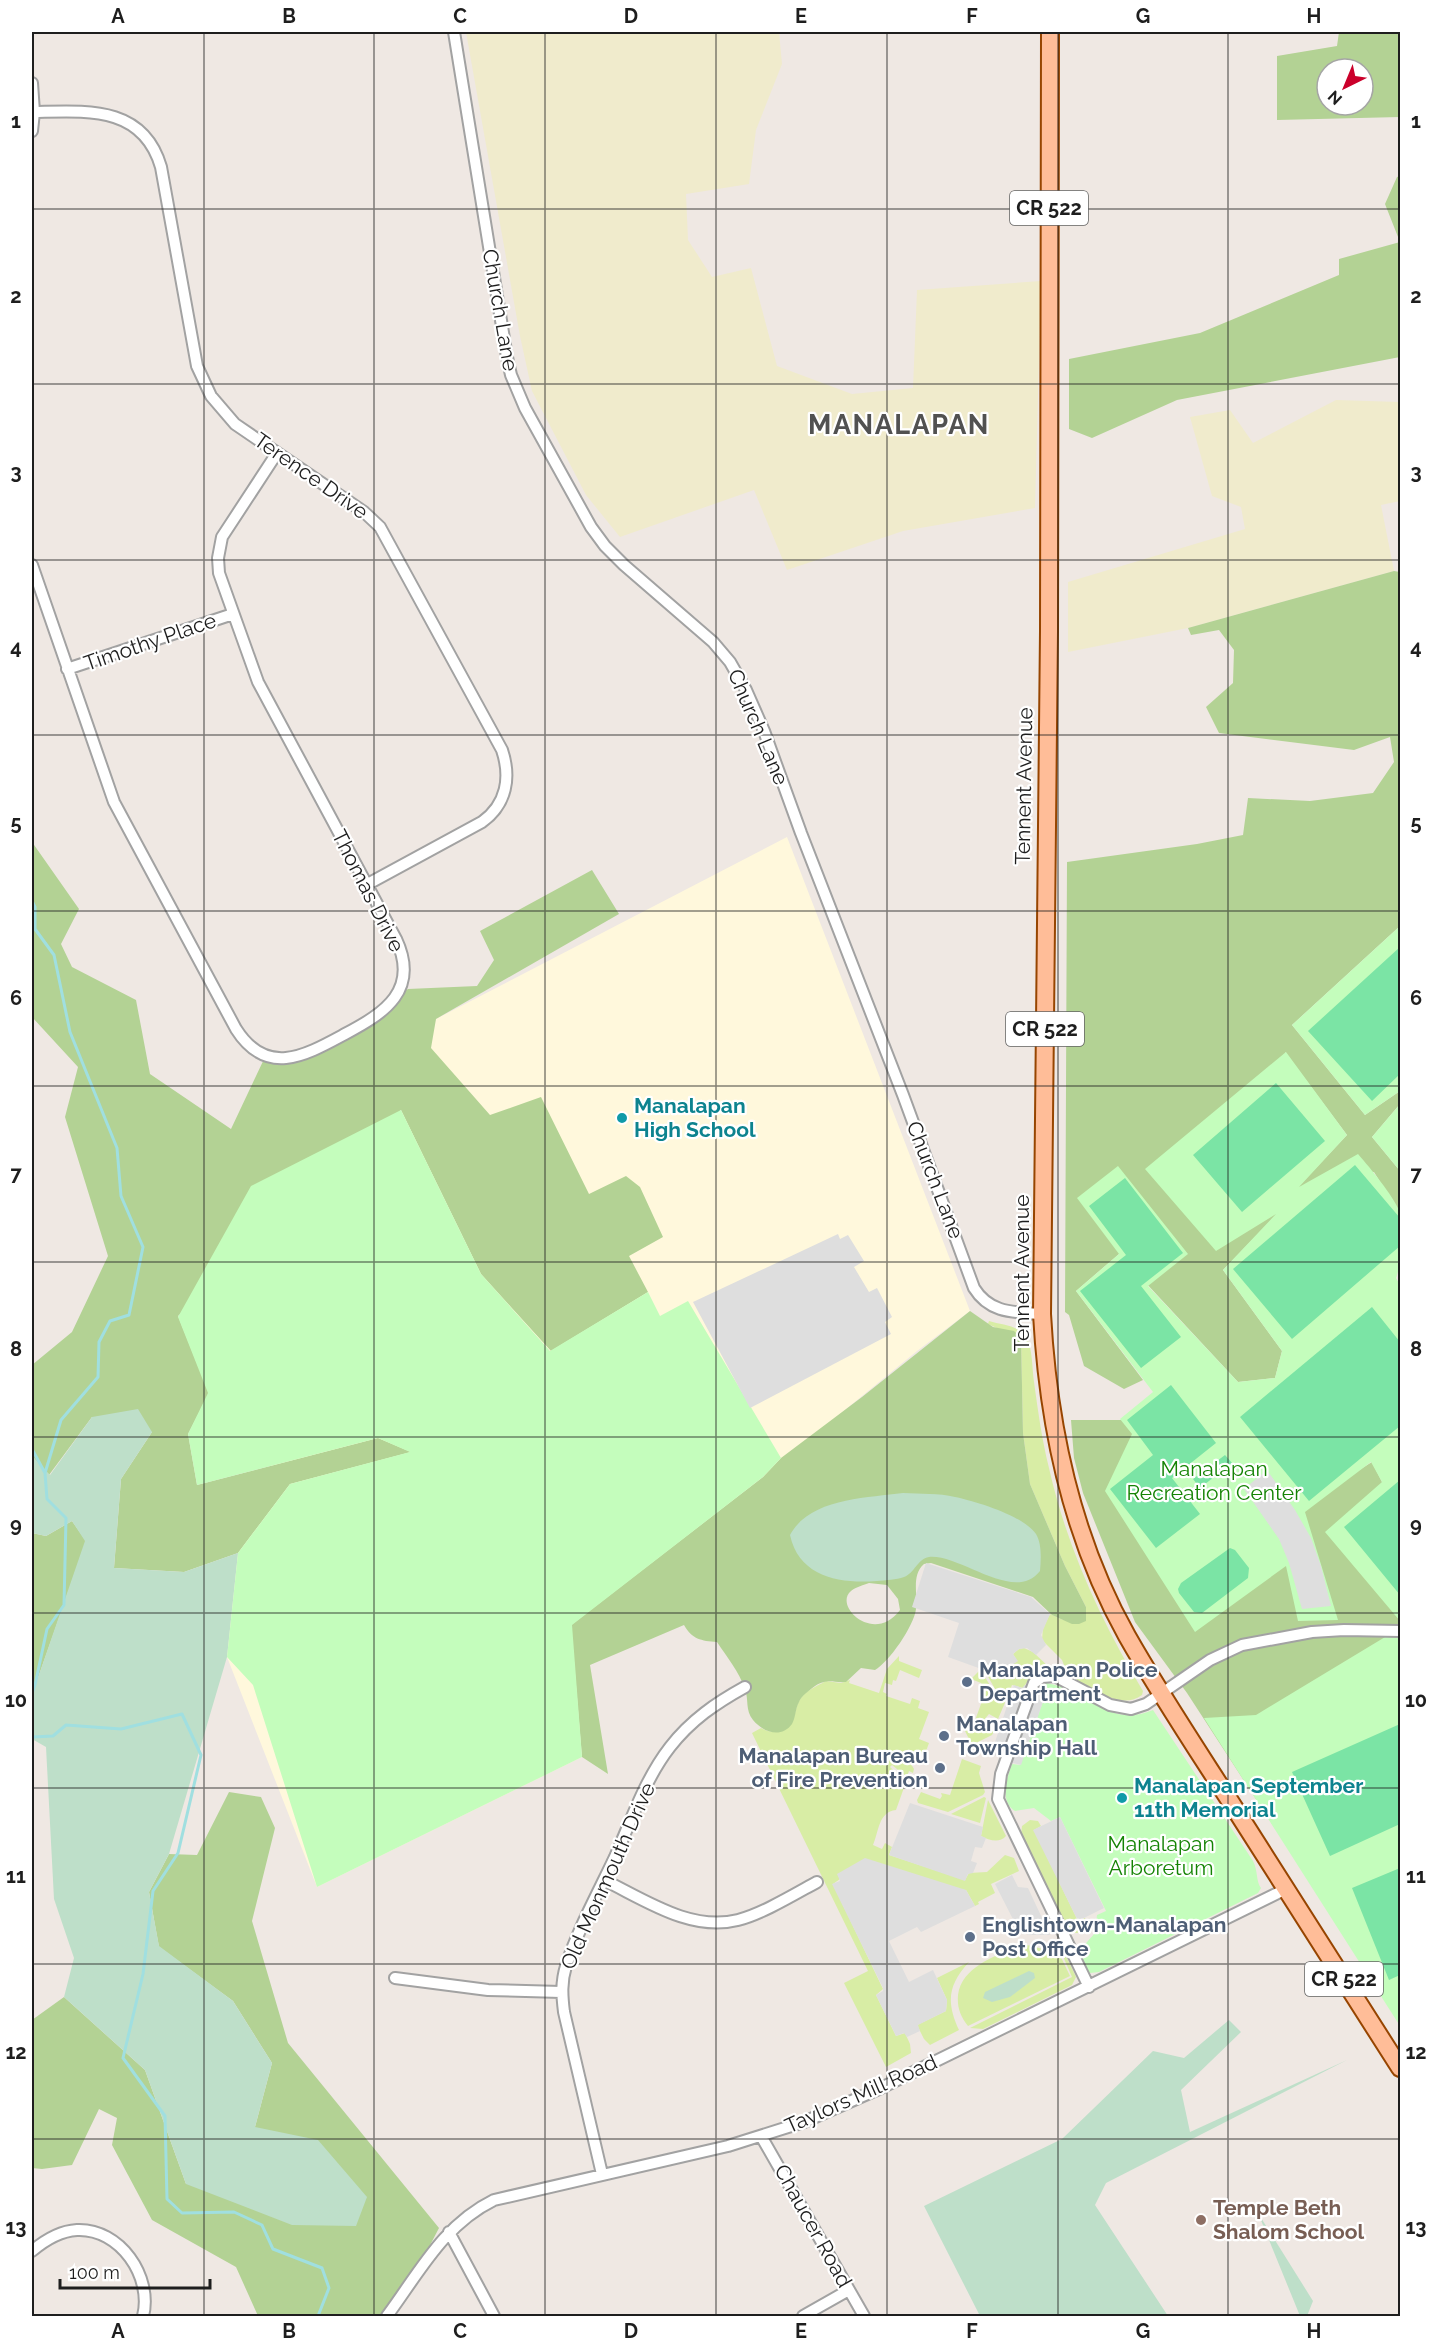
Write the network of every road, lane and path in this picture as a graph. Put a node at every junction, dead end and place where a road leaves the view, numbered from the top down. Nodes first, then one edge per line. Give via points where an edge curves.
1 (454, 32) edge
2 (1050, 32) edge
3 (32, 83) edge
4 (34, 112) junction
5 (32, 131) edge
6 (278, 453) junction
7 (32, 565) edge
8 (233, 614) junction
9 (67, 669) junction
10 (366, 885) junction
11 (1042, 1314) junction
12 (1401, 1631) edge
13 (745, 1687) dead end
14 (1162, 1692) junction
15 (604, 1880) junction
16 (817, 1882) dead end
17 (1286, 1889) junction
18 (395, 1978) dead end
19 (1089, 1987) junction
20 (561, 1992) junction
21 (1401, 2068) edge
22 (761, 2136) junction
23 (602, 2174) junction
24 (449, 2232) junction
25 (32, 2251) edge
26 (849, 2290) junction
27 (143, 2316) edge
28 (387, 2316) edge
29 (494, 2316) edge
30 (803, 2316) edge
31 (864, 2316) edge

1 - 11 street, Church Lane via 507,357 517,392 569,491 605,546 713,642 746,690 974,1288 984,1301 1001,1310
2 - 11 main road, Tennent Avenue / CR 522
3 - 4 street
4 - 5 street
4 - 6 street, Terence Drive via 109,114 127,121 149,141 160,167 201,376 225,414
6 - 8 street, Thomas Drive via 225,531 218,550 219,573
6 - 10 street, Terence Drive via 380,527 506,762 507,785 486,819
7 - 9 street, Thomas Drive
8 - 9 street, Timothy Place
8 - 10 street, Thomas Drive via 258,682
9 - 10 street, Thomas Drive via 114,802 237,1029 255,1049 282,1058 308,1054 383,1013 392,1003 402,982 404,962 396,939
11 - 14 main road, Tennent Avenue / CR 522 via 1054,1424 1073,1506 1108,1597
12 - 14 street via 1312,1632 1242,1645 1210,1660
13 - 15 street, Old Monmouth Drive via 699,1716 669,1748
14 - 17 main road, Tennent Avenue / CR 522
14 - 19 street via 1141,1706 1125,1709 1055,1677 1039,1679 1032,1686 999,1779 1000,1804
15 - 16 street via 678,1916 722,1923 740,1920
15 - 20 street, Old Monmouth Drive via 566,1967
17 - 19 street, Taylors Mill Road
17 - 21 main road, Tennent Avenue / CR 522
18 - 20 street via 488,1990
19 - 22 street, Taylors Mill Road via 838,2109
20 - 23 street, Old Monmouth Drive
22 - 23 street, Taylors Mill Road
22 - 26 street, Chaucer Road
23 - 24 street, Taylors Mill Road via 494,2200 463,2218
24 - 28 street, Taylors Mill Road
24 - 29 street
25 - 27 street via 56,2234 77,2230 109,2239 134,2262 144,2282 147,2302
26 - 30 street
26 - 31 street, Chaucer Road

